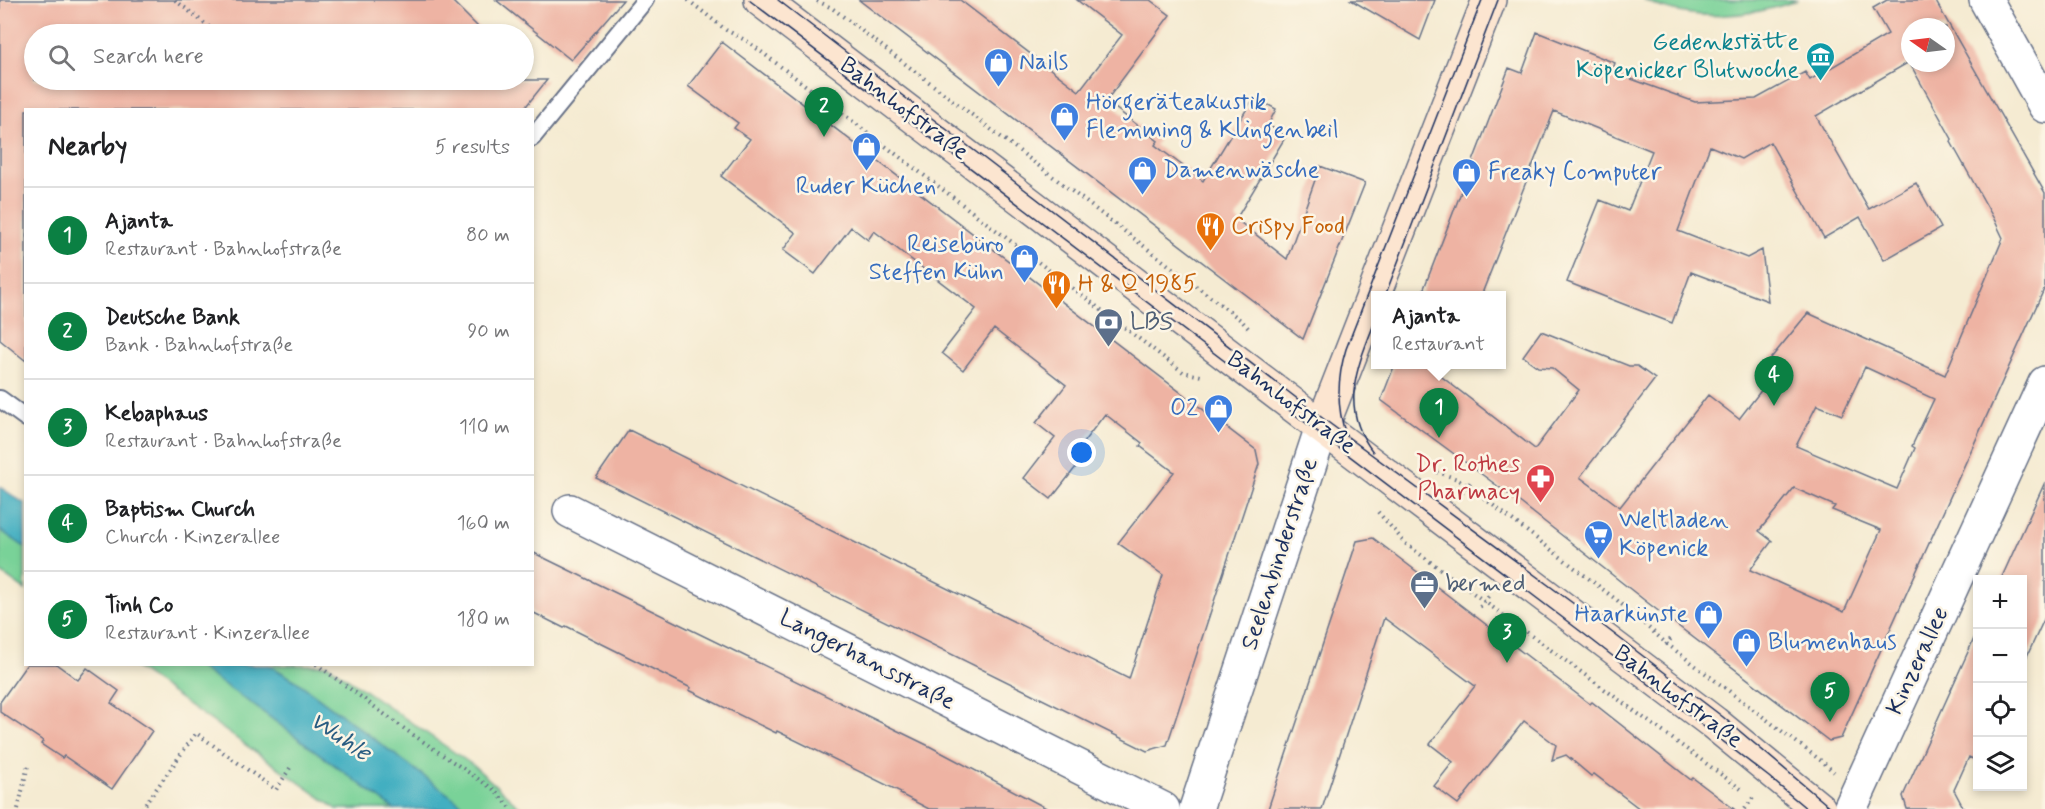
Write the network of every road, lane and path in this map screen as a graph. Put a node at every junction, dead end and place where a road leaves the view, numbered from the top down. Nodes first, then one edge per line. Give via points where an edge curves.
1 (175, 0) edge
2 (645, 0) edge
3 (688, 0) edge
4 (761, 0) edge
5 (816, 0) edge
6 (1489, 0) edge
7 (1986, 0) edge
8 (205, 24) edge
9 (2045, 106) edge
10 (534, 136) edge
11 (1375, 291) edge
12 (1371, 302) edge
13 (1256, 338) dead end
14 (1183, 372) dead end
15 (2045, 383) edge
16 (0, 399) edge
17 (24, 417) edge
18 (1322, 428) junction
19 (1437, 471) dead end
20 (1473, 479) dead end
21 (1468, 486) junction
22 (1461, 495) dead end
23 (1375, 507) dead end
24 (570, 511) dead end
25 (1492, 592) dead end
26 (1485, 601) junction
27 (1480, 608) dead end
28 (319, 666) edge
29 (28, 765) dead end
30 (290, 768) dead end
31 (1852, 803) edge
32 (1762, 804) dead end
33 (18, 809) edge
34 (142, 809) edge
35 (512, 809) edge
36 (1163, 809) edge
37 (1196, 809) edge
38 (1819, 809) edge

1 - 8 path
2 - 10 lane
3 - 14 path
4 - 18 main road, Bahnhofstraße
5 - 13 path via 832,8 1242,321
6 - 11 main road, Seelenbinderstraße
7 - 9 street
12 - 18 main road, Seelenbinderstraße
15 - 31 street, Kinzerallee
16 - 17 lane
18 - 37 street, Seelenbinderstraße
18 - 38 main road, Bahnhofstraße via 1714,723
19 - 21 path
20 - 21 path
21 - 22 path
21 - 31 path via 1824,763
23 - 26 path via 1406,544
24 - 36 street, Langerhansstraße
25 - 26 path
26 - 27 path
26 - 32 path
28 - 35 path via 494,789
29 - 33 path
30 - 34 path via 276,790 196,733

